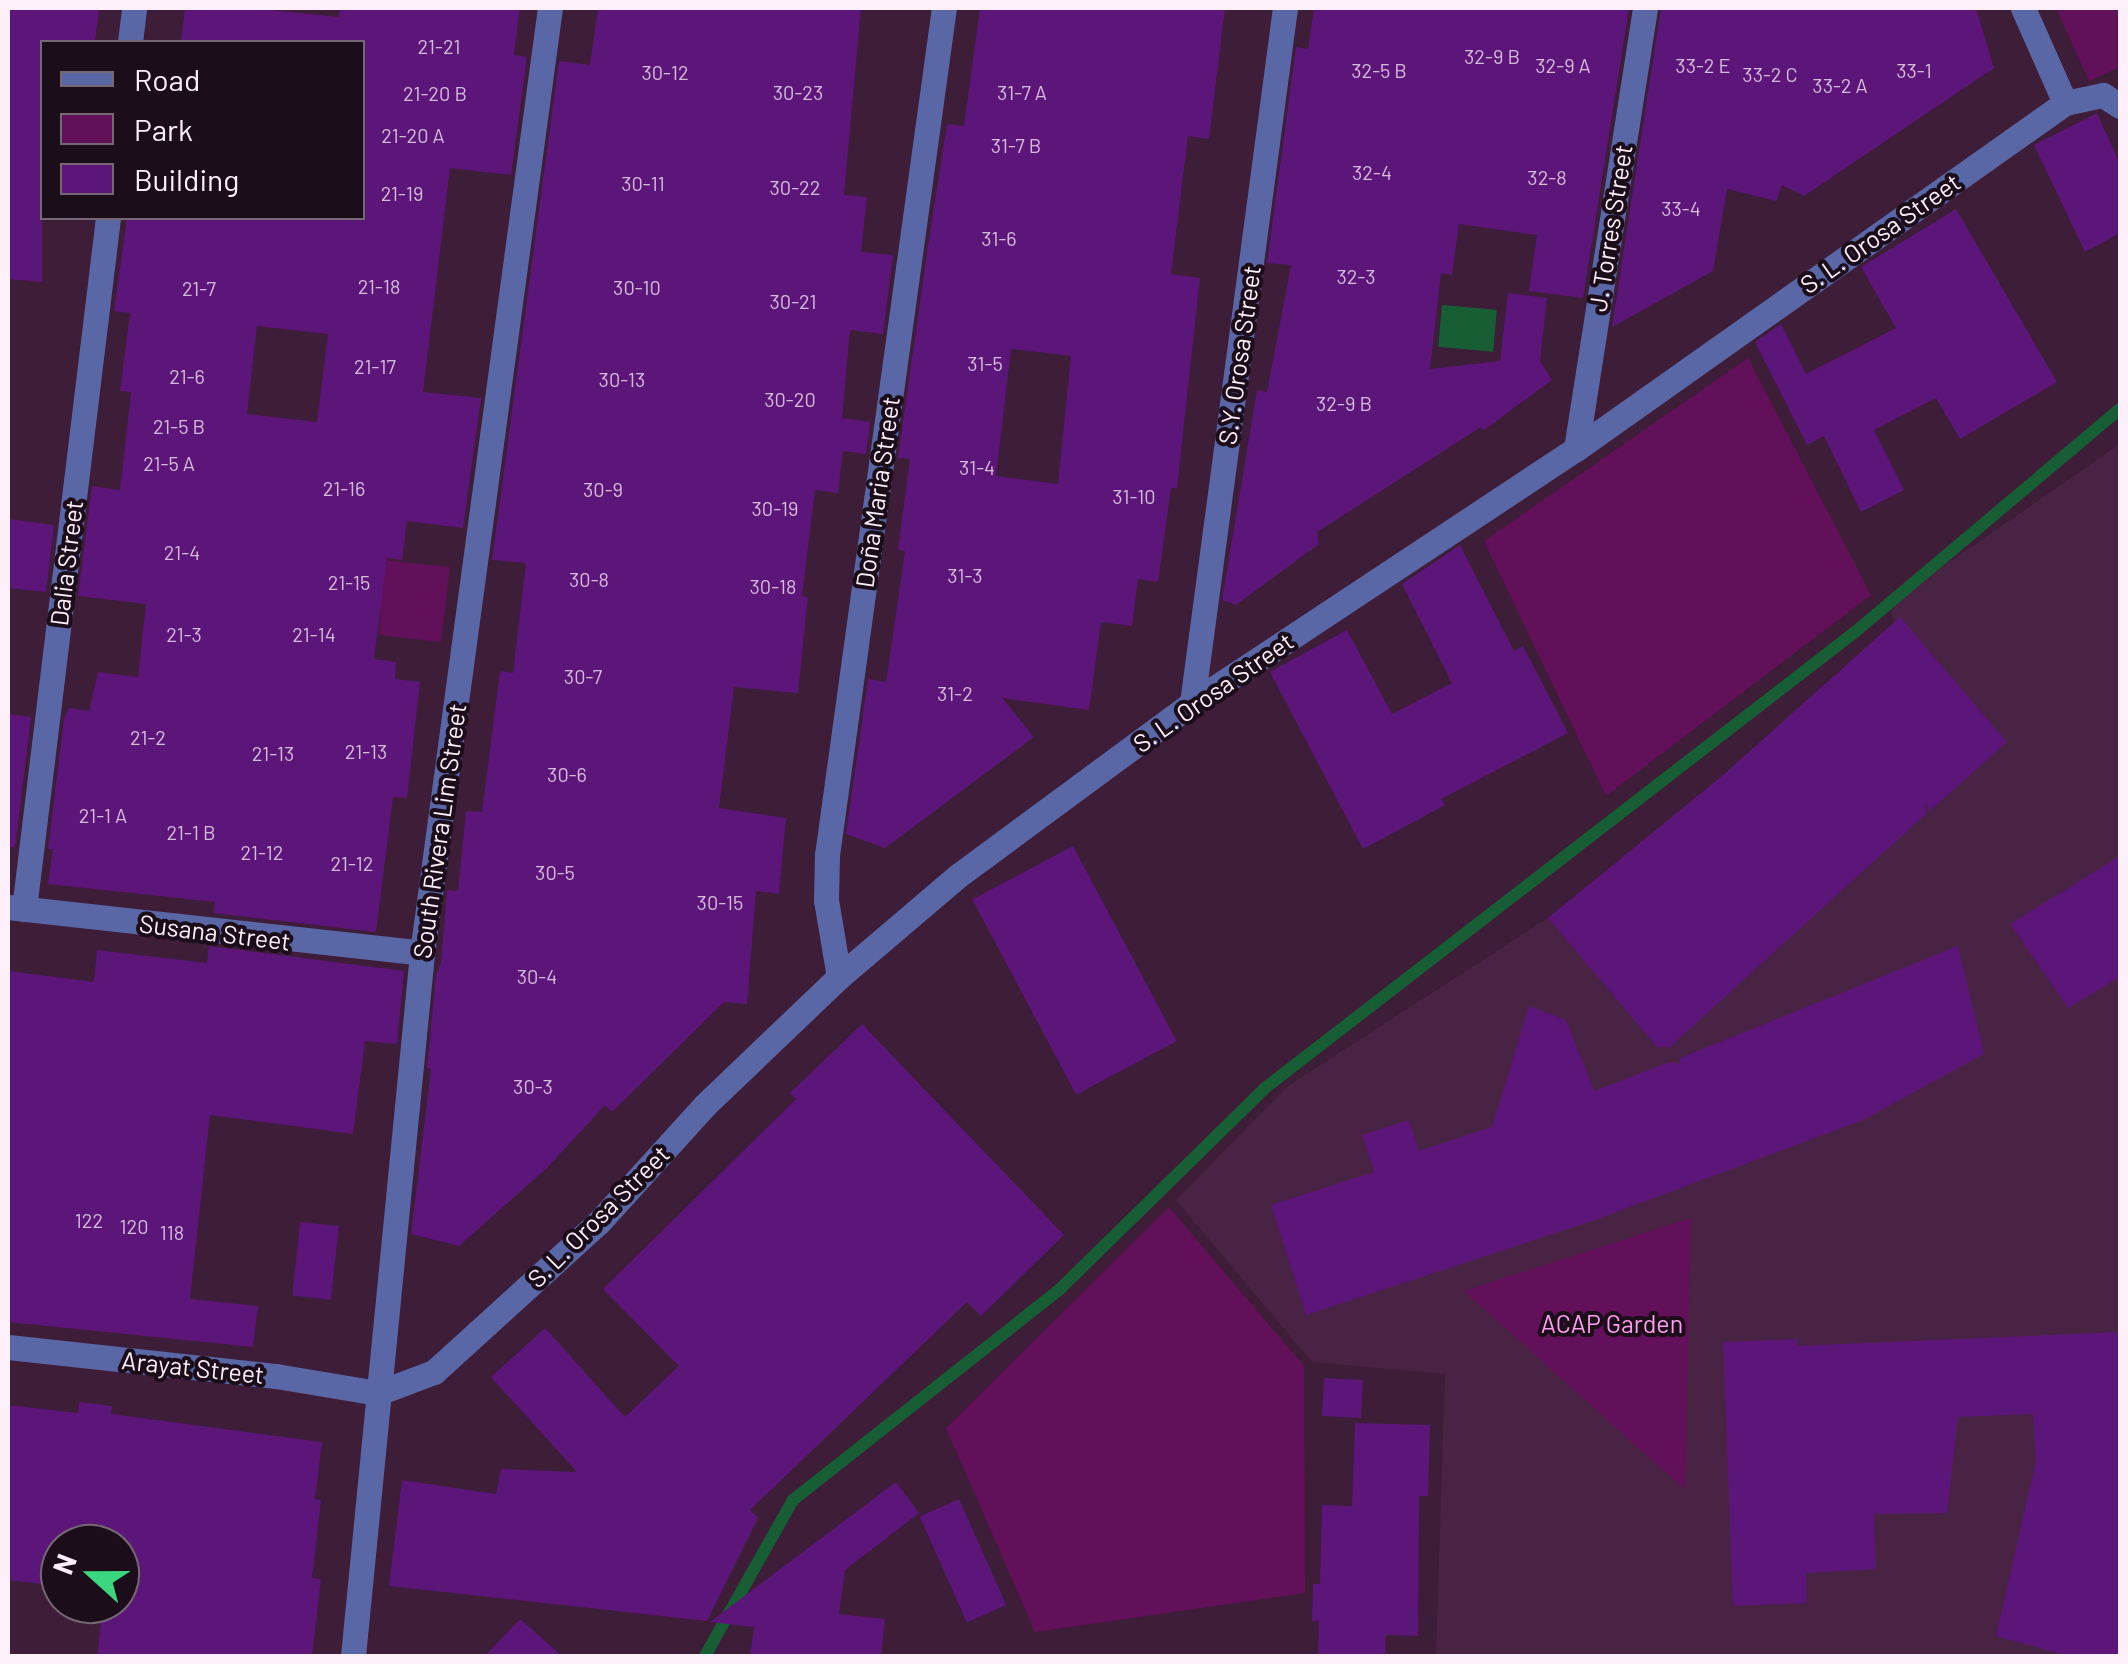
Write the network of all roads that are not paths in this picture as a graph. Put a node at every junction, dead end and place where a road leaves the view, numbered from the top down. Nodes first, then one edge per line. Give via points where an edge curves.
1 (134, 8) edge
2 (550, 8) edge
3 (944, 8) edge
4 (1286, 8) edge
5 (1645, 8) edge
6 (2024, 8) edge
7 (130, 40) edge
8 (2119, 102) edge
9 (2064, 103) junction
10 (108, 220) edge
11 (1576, 449) junction
12 (1192, 703) junction
13 (16, 908) edge
14 (422, 953) junction
15 (838, 977) junction
16 (8, 1346) edge
17 (378, 1393) junction
18 (352, 1656) edge

1 - 7 street
2 - 14 street, South Rivera Lim Street
3 - 15 street, Doña Maria Street via 827,854 826,900
4 - 12 street, S.Y. Orosa Street
5 - 11 street, J. Torres Street
6 - 9 street
8 - 9 street via 2089,96
9 - 11 street, S. L. Orosa Street
10 - 13 street, Dalia Street
11 - 12 street, S. L. Orosa Street
12 - 15 street, S. L. Orosa Street via 959,875
13 - 14 street, Susana Street
14 - 17 street, South Rivera Lim Street
15 - 17 street, S. L. Orosa Street via 705,1105 599,1222 460,1350 434,1372
16 - 17 street, Arayat Street
17 - 18 street, South Rivera Lim Street

